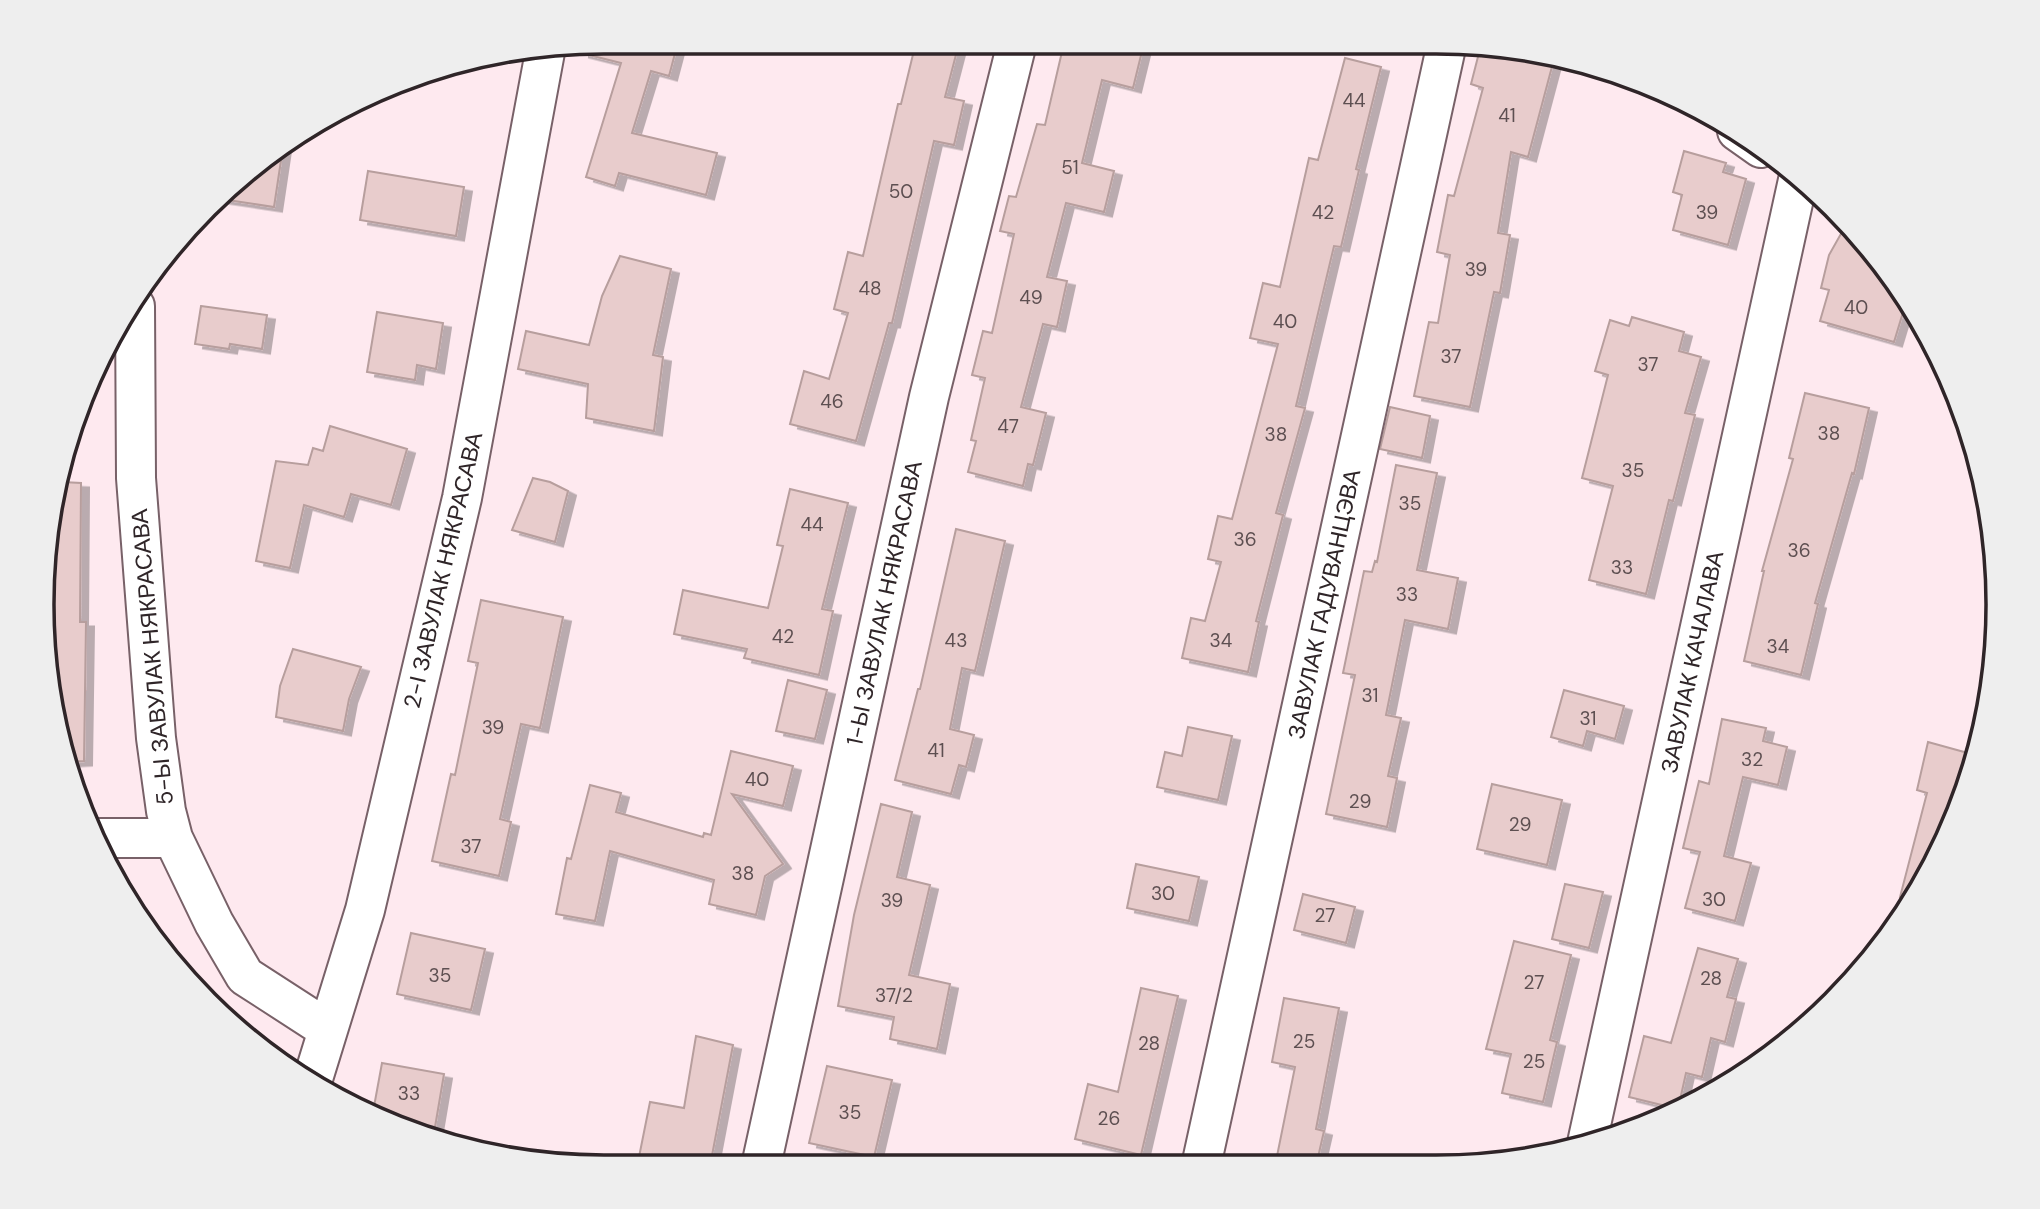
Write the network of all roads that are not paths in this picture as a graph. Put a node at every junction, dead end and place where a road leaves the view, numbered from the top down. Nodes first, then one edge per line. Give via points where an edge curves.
1 (1014, 54) edge
2 (1445, 54) edge
3 (544, 58) edge
4 (1794, 187) edge
5 (135, 318) edge
6 (106, 838) edge
7 (173, 838) junction
8 (327, 1029) junction
9 (315, 1072) edge
10 (1589, 1133) edge
11 (763, 1155) edge
12 (1203, 1155) edge

1 - 11 street, 1-Ы ЗАВУЛАК НЯКРАСАВА via 929,397
2 - 12 street, ЗАВУЛАК ГАДУВАНЦЭВА
3 - 8 street, 2-І ЗАВУЛАК НЯКРАСАВА via 462,498 365,910
4 - 10 street, ЗАВУЛАК КАЧАЛАВА
5 - 7 street, 5-Ы ЗАВУЛАК НЯКРАСАВА via 136,478 156,738
6 - 7 street
7 - 8 street, 5-Ы ЗАВУЛАК НЯКРАСАВА via 245,976
8 - 9 street, 2-І ЗАВУЛАК НЯКРАСАВА

